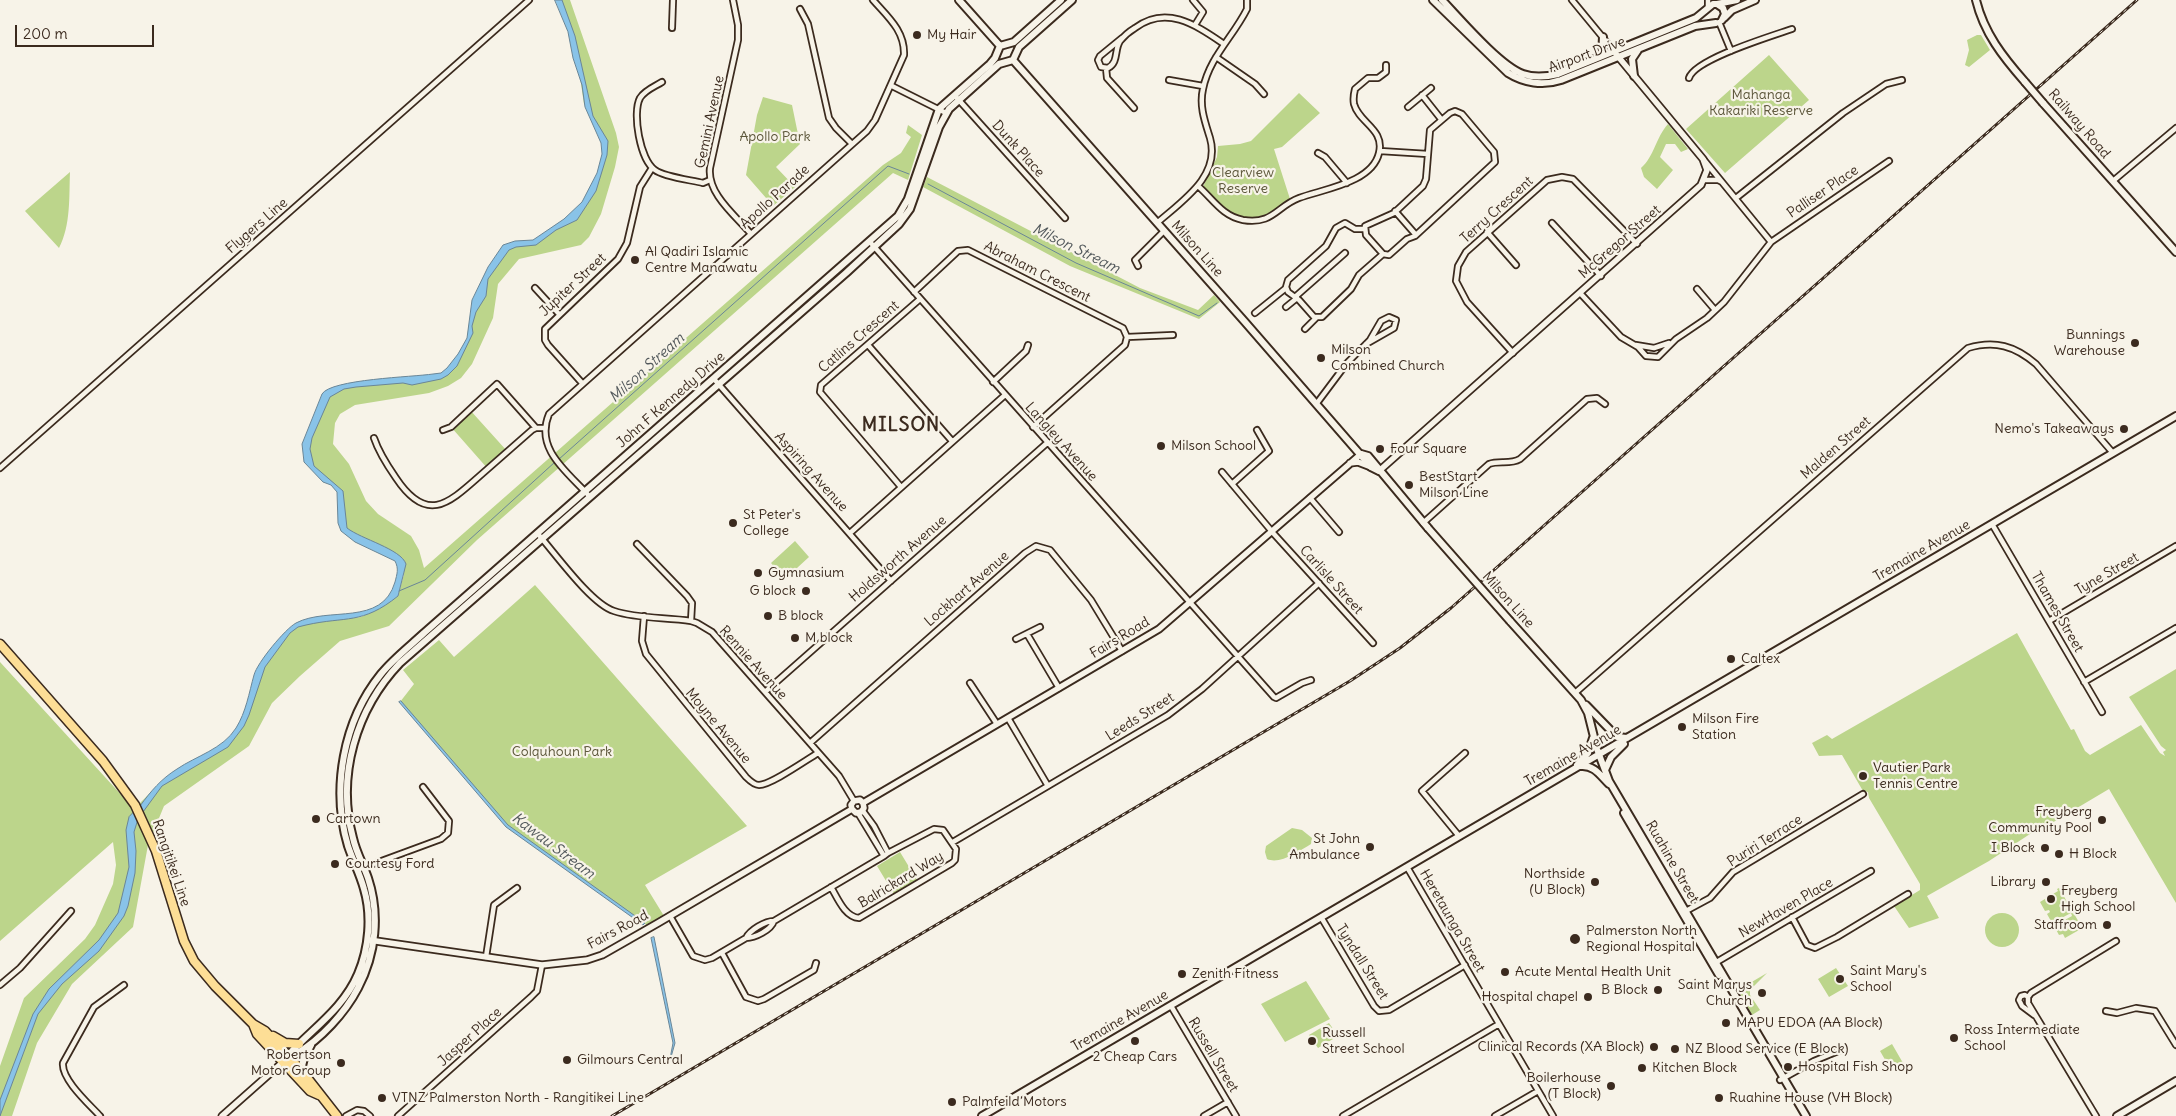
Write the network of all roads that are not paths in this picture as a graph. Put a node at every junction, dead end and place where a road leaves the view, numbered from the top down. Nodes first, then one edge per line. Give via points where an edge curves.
1 (529, 0) edge
2 (673, 0) edge
3 (733, 0) edge
4 (872, 0) edge
5 (959, 0) edge
6 (1061, 0) edge
7 (1071, 0) edge
8 (1193, 0) edge
9 (1247, 0) edge
10 (1433, 0) edge
11 (1442, 0) edge
12 (1572, 0) edge
13 (1737, 0) edge
14 (1755, 0) edge
15 (1976, 1) edge
16 (1711, 4) edge
17 (800, 9) dead end
18 (1719, 22) junction
19 (1195, 26) junction
20 (672, 28) dead end
21 (1792, 29) dead end
22 (1122, 38) junction
23 (1603, 38) junction
24 (1008, 44) junction
25 (1224, 44) junction
26 (1000, 46) junction
27 (1638, 49) junction
28 (1614, 50) junction
29 (1732, 51) junction
30 (1016, 53) junction
31 (997, 54) junction
32 (1602, 56) junction
33 (1216, 57) junction
34 (1618, 57) junction
35 (1013, 60) junction
36 (1005, 63) junction
37 (1386, 65) dead end
38 (1106, 68) junction
39 (1634, 76) junction
40 (1689, 78) dead end
41 (1169, 80) dead end
42 (1902, 80) dead end
43 (662, 82) dead end
44 (892, 86) junction
45 (1203, 86) junction
46 (1431, 88) dead end
47 (1264, 94) dead end
48 (1422, 95) junction
49 (957, 97) junction
50 (1408, 107) dead end
51 (1134, 108) dead end
52 (939, 110) junction
53 (946, 113) junction
54 (1441, 119) junction
55 (2176, 128) edge
56 (852, 144) junction
57 (1380, 151) junction
58 (1318, 152) dead end
59 (1428, 154) junction
60 (1704, 159) junction
61 (1888, 162) dead end
62 (652, 168) junction
63 (710, 180) junction
64 (1704, 180) junction
65 (2113, 181) junction
66 (1347, 183) junction
67 (1723, 183) junction
68 (1198, 186) junction
69 (1736, 198) junction
70 (1395, 211) junction
71 (1065, 218) dead end
72 (1157, 223) junction
73 (1552, 223) dead end
74 (1365, 230) junction
75 (1164, 231) junction
76 (1488, 232) junction
77 (752, 234) junction
78 (1416, 235) junction
79 (1771, 242) junction
80 (872, 244) junction
81 (1637, 244) junction
82 (2176, 252) edge
83 (1345, 253) dead end
84 (1383, 254) junction
85 (1516, 265) dead end
86 (1138, 266) dead end
87 (1601, 276) junction
88 (535, 288) dead end
89 (1286, 288) junction
90 (1697, 289) dead end
91 (914, 292) junction
92 (1580, 294) junction
93 (1296, 298) junction
94 (920, 299) junction
95 (1286, 308) dead end
96 (1715, 310) junction
97 (1255, 313) dead end
98 (559, 314) junction
99 (1316, 318) junction
100 (1305, 329) dead end
101 (1173, 335) dead end
102 (1127, 337) junction
103 (1676, 339) junction
104 (1028, 344) dead end
105 (1366, 344) junction
106 (1632, 344) junction
107 (868, 345) junction
108 (1513, 353) junction
109 (716, 382) junction
110 (993, 382) junction
111 (582, 383) junction
112 (1005, 395) junction
113 (1317, 403) junction
114 (1606, 404) dead end
115 (2176, 416) edge
116 (1032, 427) junction
117 (536, 428) junction
118 (544, 428) junction
119 (443, 430) dead end
120 (1257, 430) dead end
121 (374, 438) dead end
122 (952, 441) junction
123 (1047, 443) junction
124 (1361, 454) junction
125 (2113, 454) junction
126 (1350, 463) junction
127 (1371, 467) junction
128 (0, 468) edge
129 (1379, 471) junction
130 (1222, 472) dead end
131 (1232, 484) junction
132 (901, 487) junction
133 (588, 495) junction
134 (1310, 498) junction
135 (1992, 524) junction
136 (1425, 525) junction
137 (1272, 532) junction
138 (1339, 532) dead end
139 (850, 533) junction
140 (540, 537) junction
141 (637, 544) dead end
142 (2176, 546) edge
143 (891, 581) junction
144 (1319, 583) junction
145 (1190, 603) junction
146 (644, 616) junction
147 (691, 621) junction
148 (2049, 621) junction
149 (1040, 627) dead end
150 (2176, 628) edge
151 (1027, 634) junction
152 (1016, 639) dead end
153 (1373, 643) dead end
154 (0, 644) edge
155 (1122, 651) junction
156 (1237, 657) junction
157 (1311, 680) dead end
158 (2084, 682) junction
159 (970, 683) dead end
160 (1059, 688) junction
161 (765, 692) junction
162 (1576, 693) junction
163 (1581, 700) junction
164 (2102, 712) dead end
165 (1008, 718) junction
166 (997, 724) junction
167 (1593, 731) junction
168 (1631, 736) junction
169 (810, 743) junction
170 (818, 752) junction
171 (1465, 753) dead end
172 (1599, 755) junction
173 (1575, 769) junction
174 (1605, 772) junction
175 (1562, 776) junction
176 (1048, 786) junction
177 (423, 787) dead end
178 (1614, 791) junction
179 (1863, 794) dead end
180 (854, 801) junction
181 (863, 803) junction
182 (852, 809) junction
183 (861, 812) junction
184 (1459, 836) junction
185 (953, 842) junction
186 (886, 855) junction
187 (1407, 867) junction
188 (361, 869) junction
189 (1871, 871) dead end
190 (517, 888) dead end
191 (831, 888) junction
192 (1908, 894) dead end
193 (71, 911) dead end
194 (1685, 912) junction
195 (670, 916) junction
196 (1321, 917) junction
197 (1792, 917) junction
198 (370, 941) junction
199 (2116, 941) dead end
200 (722, 953) junction
201 (486, 958) junction
202 (1715, 963) junction
203 (816, 964) dead end
204 (542, 965) junction
205 (1465, 965) junction
206 (0, 985) edge
207 (124, 985) dead end
208 (2028, 998) junction
209 (1170, 1006) junction
210 (2106, 1011) dead end
211 (2035, 1016) junction
212 (330, 1021) junction
213 (253, 1024) junction
214 (1499, 1024) junction
215 (265, 1031) junction
216 (318, 1036) junction
217 (299, 1044) junction
218 (2176, 1045) edge
219 (1843, 1049) dead end
220 (286, 1060) junction
221 (302, 1070) junction
222 (1782, 1079) junction
223 (2176, 1081) edge
224 (1538, 1091) junction
225 (319, 1095) junction
226 (1228, 1102) junction
227 (100, 1116) edge
228 (222, 1116) edge
229 (338, 1116) edge
230 (346, 1116) edge
231 (370, 1116) edge
232 (398, 1116) edge
233 (982, 1116) edge
234 (1204, 1116) edge
235 (1236, 1116) edge
236 (1344, 1116) edge
237 (1495, 1116) edge
238 (1553, 1116) edge
239 (1801, 1116) edge
240 (1806, 1116) edge
241 (2096, 1116) edge
242 (2117, 1116) edge

1 - 128 street, Flygers Line
2 - 20 street
3 - 63 street, Gemini Avenue via 738,40
4 - 44 street, Apollo Parade via 899,30 904,47 903,62
5 - 26 main road
6 - 24 main road
7 - 30 main road
8 - 19 street via 1203,12
9 - 25 street via 1247,9
10 - 34 main road, Airport Drive via 1497,64 1520,80 1541,84 1555,82
11 - 32 main road, Airport Drive via 1505,63 1523,74 1550,76
12 - 23 street
13 - 16 main road, Airport Drive
14 - 18 main road, Airport Drive via 1732,10
15 - 65 main road, Railway Road, bridge via 1996,47
16 - 18 main road via 1724,11
16 - 18 main road via 1706,17 1710,22
16 - 28 main road, Airport Drive via 1696,18
17 - 56 street via 808,24 829,118
18 - 27 main road, Airport Drive via 1695,26
18 - 29 street
19 - 22 street via 1180,18 1158,18 1139,25
19 - 25 street
21 - 29 street
22 - 38 street via 1115,61
22 - 38 street via 1099,57 1100,66
23 - 28 street
23 - 32 main road
24 - 26 main road
24 - 30 main road
25 - 33 street
26 - 31 main road
27 - 34 main road, Airport Drive
27 - 39 main road via 1632,59
28 - 32 main road, Airport Drive
28 - 34 street
29 - 40 street via 1699,65
30 - 35 main road
31 - 36 main road
31 - 49 main road, John F Kennedy Drive
33 - 45 street
33 - 47 street
34 - 39 street
35 - 36 main road
35 - 72 main road, Milson Line
36 - 49 main road, John F Kennedy Drive via 999,64
37 - 57 street via 1386,72 1378,78 1368,78 1355,88 1353,101 1377,133
38 - 51 street via 1107,78
39 - 60 street
41 - 45 street
42 - 69 street via 1886,84 1843,113
43 - 62 street via 646,91 637,106 642,152
44 - 52 street
44 - 56 street, Apollo Parade via 875,120
45 - 68 street via 1202,113 1211,155 1208,170
46 - 48 street
48 - 50 street
48 - 54 street
49 - 52 main road, John F Kennedy Drive
49 - 53 main road, John F Kennedy Drive
49 - 71 street, Dunk Place
52 - 53 street
52 - 80 main road, John F Kennedy Drive via 903,208
53 - 80 main road, John F Kennedy Drive via 910,209 899,224
54 - 59 street via 1430,130
54 - 78 street via 1451,112 1459,112 1494,152 1496,160
55 - 65 street
56 - 77 street, Apollo Parade
57 - 59 street
57 - 66 street via 1373,165
58 - 66 street
59 - 70 street via 1425,183
60 - 64 street via 1707,170
60 - 67 street
61 - 79 street, Palliser Place
62 - 63 street via 659,173 703,183
62 - 98 street, Jupiter Street via 640,187 627,243 618,259
63 - 77 street, Gemini Avenue via 718,196
64 - 67 street
64 - 81 street, McGregor Street via 1697,191
65 - 82 main road, Railway Road
66 - 68 street via 1298,198 1275,215 1256,220 1243,220 1226,213
67 - 69 street
68 - 72 street
69 - 79 street
70 - 74 street via 1368,224
70 - 78 street
72 - 75 main road, Milson Line
73 - 87 street
74 - 84 street
74 - 89 street via 1354,229 1345,223 1338,226 1326,246 1288,280
75 - 86 street via 1135,260
75 - 113 main road, Milson Line
76 - 81 street, Terry Crescent via 1547,180 1562,177 1573,179
76 - 85 street
76 - 108 street, Terry Crescent via 1466,252 1458,266 1456,281 1467,302
77 - 111 street, Apollo Parade
78 - 84 street via 1389,254
79 - 96 street, Palliser Place
80 - 91 street, Langley Avenue
80 - 109 main road, John F Kennedy Drive
81 - 87 street, McGregor Street
83 - 93 street
84 - 99 street via 1359,275 1336,305
87 - 92 street, McGregor Street
88 - 98 street
89 - 93 street
89 - 97 street
90 - 96 street
91 - 94 street, Langley Avenue
91 - 102 street, Abraham Crescent via 958,251 968,250 1123,328
92 - 106 street
92 - 108 street, McGregor Street
93 - 95 street
93 - 99 street
94 - 107 street, Catlins Crescent
94 - 110 street, Langley Avenue
96 - 103 street, Palliser Place
98 - 111 street, Jupiter Street via 545,329 545,340
99 - 100 street
101 - 102 street
102 - 116 street via 1125,345
103 - 106 street via 1658,347
103 - 106 street via 1655,358 1646,356
104 - 110 street via 1026,350
105 - 105 street via 1383,320 1394,319 1394,328
105 - 113 street
107 - 122 street
107 - 132 street, Catlins Crescent via 821,385 820,392
108 - 129 street, McGregor Street
109 - 133 main road, John F Kennedy Drive
109 - 139 street, Aspiring Avenue
110 - 112 street, Langley Avenue
111 - 118 street, Apollo Parade via 549,414
112 - 116 street, Langley Avenue
112 - 122 street
113 - 124 main road, Milson Line
114 - 136 street via 1597,398 1587,399 1520,459 1489,464
115 - 125 main road, Tremaine Avenue
116 - 123 street, Langley Avenue
117 - 118 street
117 - 119 street via 497,384 451,427
117 - 121 street via 450,502 432,506 405,492 379,452
118 - 133 street via 548,449
120 - 131 street via 1269,451
122 - 132 street
123 - 143 street, Holdsworth Avenue
123 - 145 street, Langley Avenue
124 - 126 street, Fairs Road
124 - 127 main road, Milson Line
124 - 129 main road, Milson Line via 1368,456
125 - 135 main road, Tremaine Avenue
125 - 162 street, Malden Street via 2026,355 1997,344 1968,348
126 - 127 street
126 - 134 street, Fairs Road
127 - 129 main road, Milson Line
129 - 136 main road, Milson Line
130 - 131 street, Carlisle Street
131 - 137 street, Carlisle Street
132 - 139 street
133 - 140 main road, John F Kennedy Drive
134 - 137 street, Fairs Road
134 - 138 street
135 - 148 street, Thames Street
135 - 168 main road, Tremaine Avenue
136 - 162 main road, Milson Line, bridge
137 - 144 street, Carlisle Street
137 - 145 street, Fairs Road
139 - 143 street, Aspiring Avenue
140 - 146 street, Rennie Avenue via 600,604 612,611
140 - 188 main road, John F Kennedy Drive via 392,672 369,705 341,774 341,809 348,845
141 - 147 street via 687,596 692,604
142 - 148 street, Tyne Street
143 - 161 street, Holdsworth Avenue
144 - 153 street, Carlisle Street
144 - 156 street, Leeds Street
145 - 155 street, Fairs Road via 1159,629
145 - 156 street, Langley Avenue
146 - 147 street, Rennie Avenue
146 - 170 street, Moyne Avenue via 642,641 646,654 750,780 759,786 770,782
147 - 161 street, Rennie Avenue via 712,632
148 - 158 street, Thames Street
149 - 151 street
150 - 158 street
151 - 152 street
151 - 160 street
154 - 213 highway, Rangitikei Line via 104,761 135,805 156,851 189,952 204,974
155 - 160 street, Fairs Road
155 - 169 street, Lockhart Avenue via 1091,600 1050,550 1036,546
156 - 157 street, Langley Avenue via 1276,698
156 - 176 street, Leeds Street via 1168,716
158 - 164 street, Thames Street
159 - 166 street
160 - 165 street, Fairs Road
161 - 169 street, Rennie Avenue
162 - 163 main road, Milson Line
163 - 167 main road, Milson Line
163 - 168 main road via 1617,738
165 - 166 street, Fairs Road
165 - 176 street
166 - 181 street, Fairs Road
167 - 172 main road, Milson Line
167 - 175 main road via 1588,753
168 - 172 main road, Tremaine Avenue
168 - 174 main road via 1611,757
169 - 170 street, Rennie Avenue
170 - 180 street, Rennie Avenue via 839,776
171 - 184 street via 1422,791
172 - 173 main road, Tremaine Avenue
172 - 174 main road, Ruahine Street
173 - 175 main road, Tremaine Avenue
173 - 178 main road via 1583,766 1593,768
174 - 178 main road, Ruahine Street
175 - 184 main road, Tremaine Avenue
176 - 185 street, Leeds Street
177 - 188 street via 449,821 448,834
178 - 194 main road, Ruahine Street via 1623,812
179 - 194 street, Puriri Terrace via 1733,872 1710,898
180 - 181 street
180 - 182 street
181 - 183 street
182 - 183 street
182 - 195 street, Fairs Road
183 - 186 street
184 - 187 main road, Tremaine Avenue
185 - 186 street, Balrickard Way via 943,830 934,829
185 - 191 street, Balrickard Way via 956,856 952,863 859,918 847,912
186 - 191 street, Balrickard Way
187 - 196 main road, Tremaine Avenue
187 - 205 street, Heretaunga Street
188 - 198 main road, John F Kennedy Drive via 374,904
189 - 197 street, NewHaven Place
190 - 201 street via 494,905
191 - 200 street, Balrickard Way
192 - 197 street via 1815,948 1807,945
193 - 206 street via 20,968
194 - 202 main road, Ruahine Street
195 - 200 street, Balrickard Way via 693,956 705,960
195 - 204 street, Fairs Road via 602,955 574,963
196 - 205 street, Tyndall Street via 1379,1010 1389,1010
196 - 209 main road, Tremaine Avenue
197 - 202 street, NewHaven Place
198 - 201 street, Fairs Road
198 - 212 main road, John F Kennedy Drive via 368,964 358,988
199 - 208 street via 2031,993
200 - 203 street via 746,997 758,1001 814,970
201 - 204 street, Fairs Road
202 - 222 main road, Ruahine Street
204 - 232 street, Jasper Place via 537,991
205 - 214 street, Heretaunga Street
207 - 227 street via 94,1007 62,1066 66,1078
208 - 211 street
208 - 211 street via 2021,996 2019,1000
209 - 226 street, Russell Street
209 - 233 main road, Tremaine Avenue
210 - 218 street via 2118,1013 2136,1008 2156,1011
211 - 241 street
212 - 216 main road, John F Kennedy Drive
212 - 217 main road, John F Kennedy Drive
213 - 215 highway, Rangitikei Line
213 - 220 highway, Rangitikei Line via 257,1034
214 - 224 street, Heretaunga Street
214 - 236 street
215 - 217 highway via 285,1043
215 - 220 highway, Rangitikei Line
216 - 220 main road, John F Kennedy Drive
216 - 221 main road via 304,1058
217 - 220 main road, John F Kennedy Drive
219 - 222 street
220 - 221 highway, Rangitikei Line
220 - 225 highway, Rangitikei Line via 310,1091
220 - 228 street
221 - 225 highway, Rangitikei Line
222 - 239 main road, Ruahine Street
222 - 240 main road, Ruahine Street
223 - 242 main road
224 - 237 street
224 - 238 street, Heretaunga Street
225 - 229 highway, Rangitikei Line
226 - 234 street
226 - 235 street, Russell Street
230 - 231 street via 357,1110

